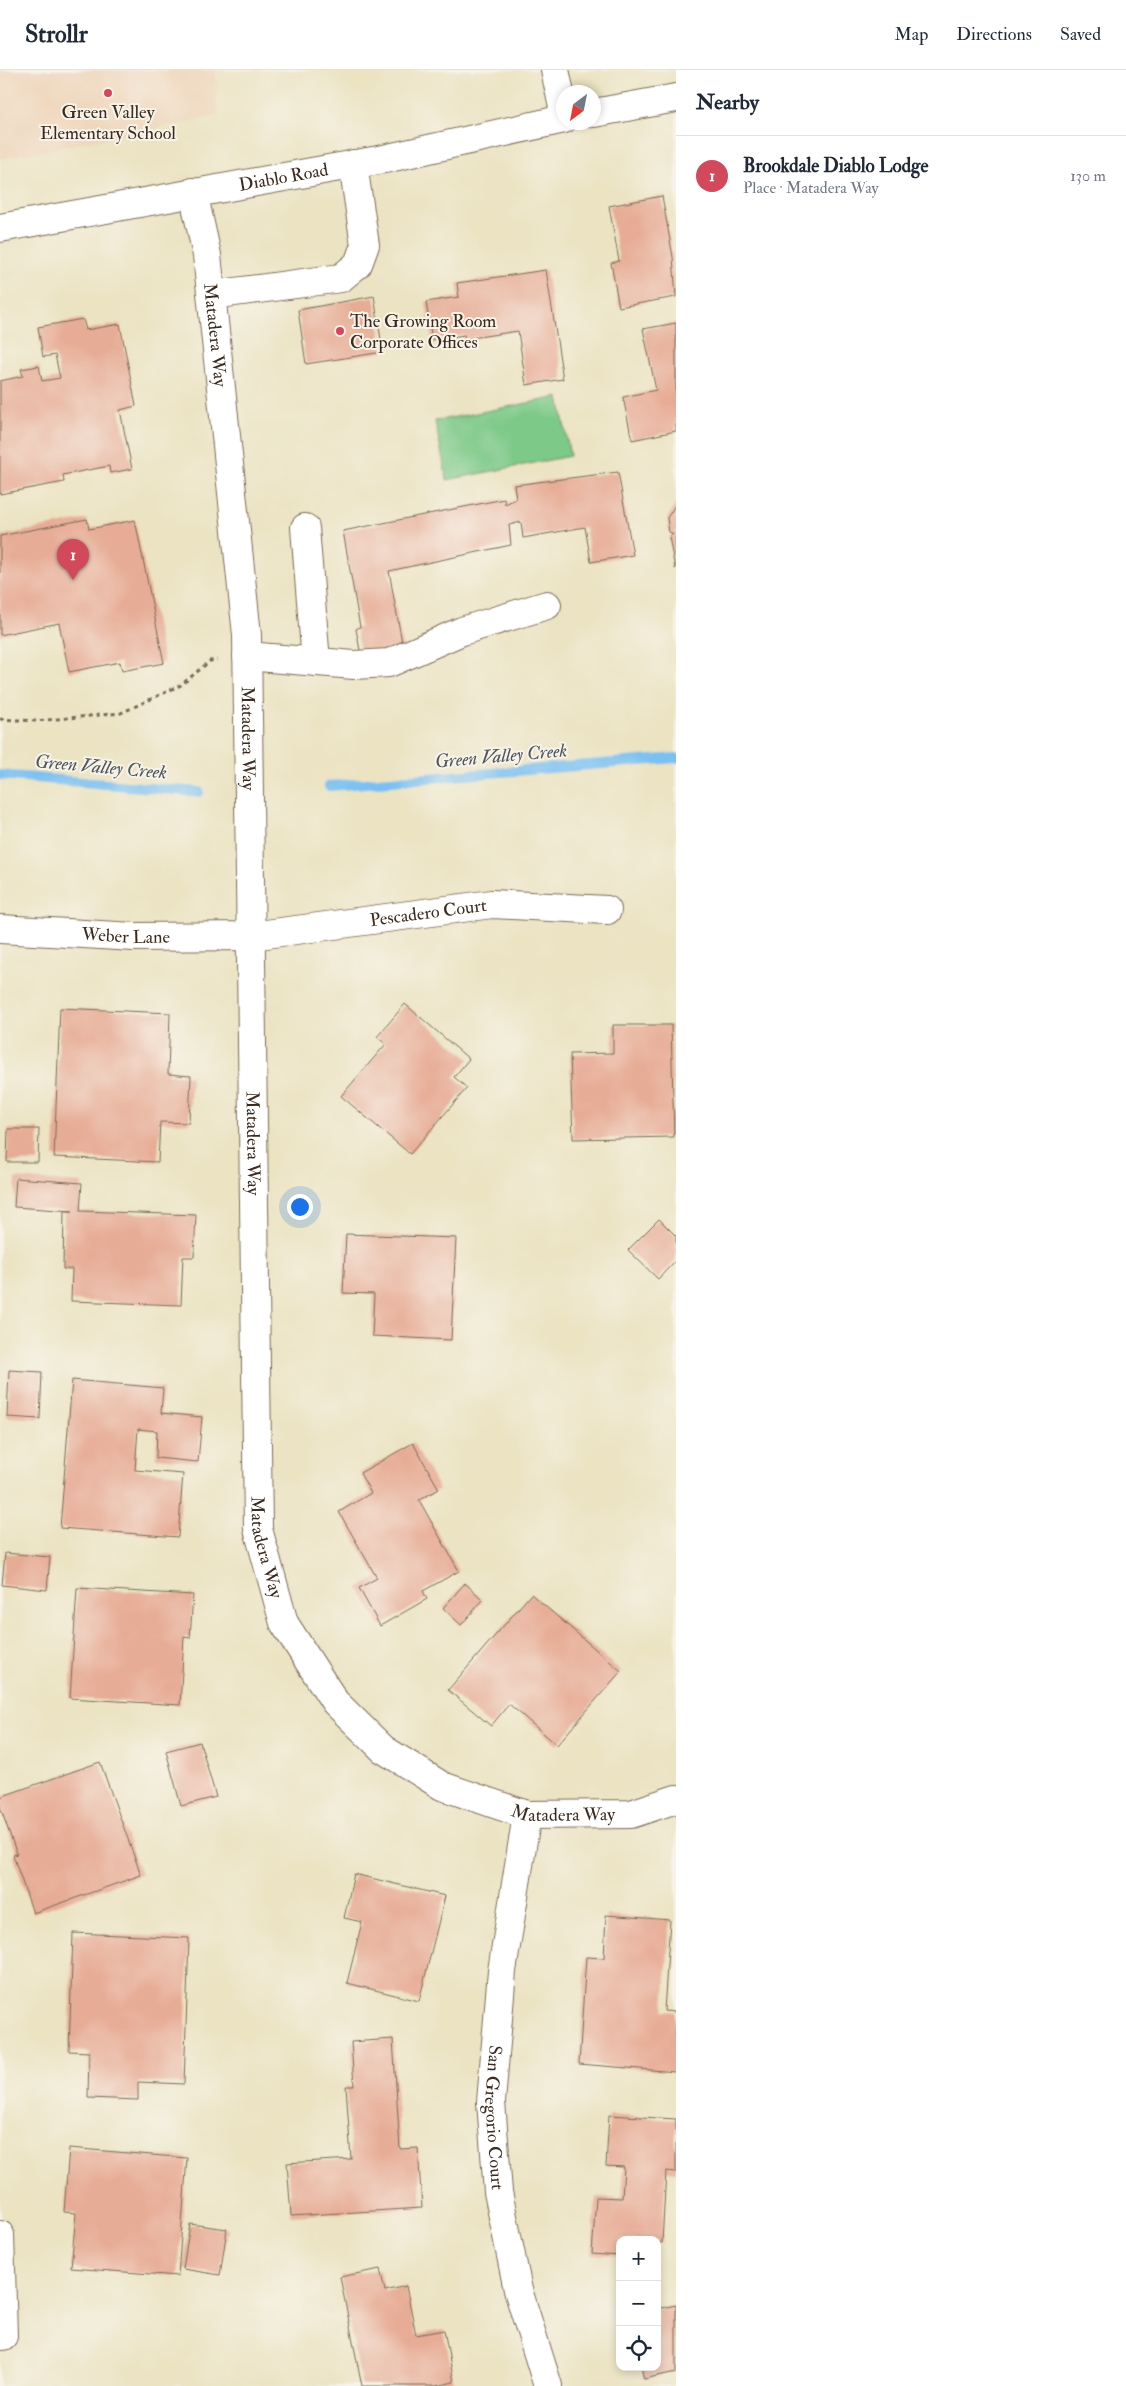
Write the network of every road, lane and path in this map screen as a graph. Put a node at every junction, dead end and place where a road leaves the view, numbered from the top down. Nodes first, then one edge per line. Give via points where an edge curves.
1 (555, 70) edge
2 (558, 85) edge
3 (676, 98) edge
4 (601, 112) edge
5 (556, 121) edge
6 (353, 164) junction
7 (194, 192) junction
8 (0, 228) edge
9 (212, 295) junction
10 (305, 528) dead end
11 (547, 604) dead end
12 (247, 656) junction
13 (316, 662) junction
14 (0, 719) edge
15 (607, 910) dead end
16 (0, 929) edge
17 (251, 936) junction
18 (676, 1799) edge
19 (528, 1815) junction
20 (0, 2235) edge
21 (2, 2336) dead end
22 (548, 2386) edge

1 - 2 street
3 - 4 street
5 - 6 street, Diablo Road
6 - 7 street, Diablo Road
6 - 9 street via 365,245 358,264 341,278
7 - 8 street, Diablo Road
7 - 9 street, Matadera Way
9 - 12 street, Matadera Way
10 - 13 street
11 - 13 street via 462,631 389,664
12 - 13 street
12 - 14 path via 210,661 181,685 121,713 36,721
12 - 17 street, Matadera Way
15 - 17 street, Pescadero Court via 492,904
16 - 17 street, Weber Lane via 134,937
17 - 19 street, Matadera Way via 258,1529 284,1624 335,1702 383,1748 442,1786
18 - 19 street, Matadera Way via 631,1814
19 - 22 street, San Gregorio Court via 502,1971 491,2102 498,2192 518,2290
20 - 21 street

